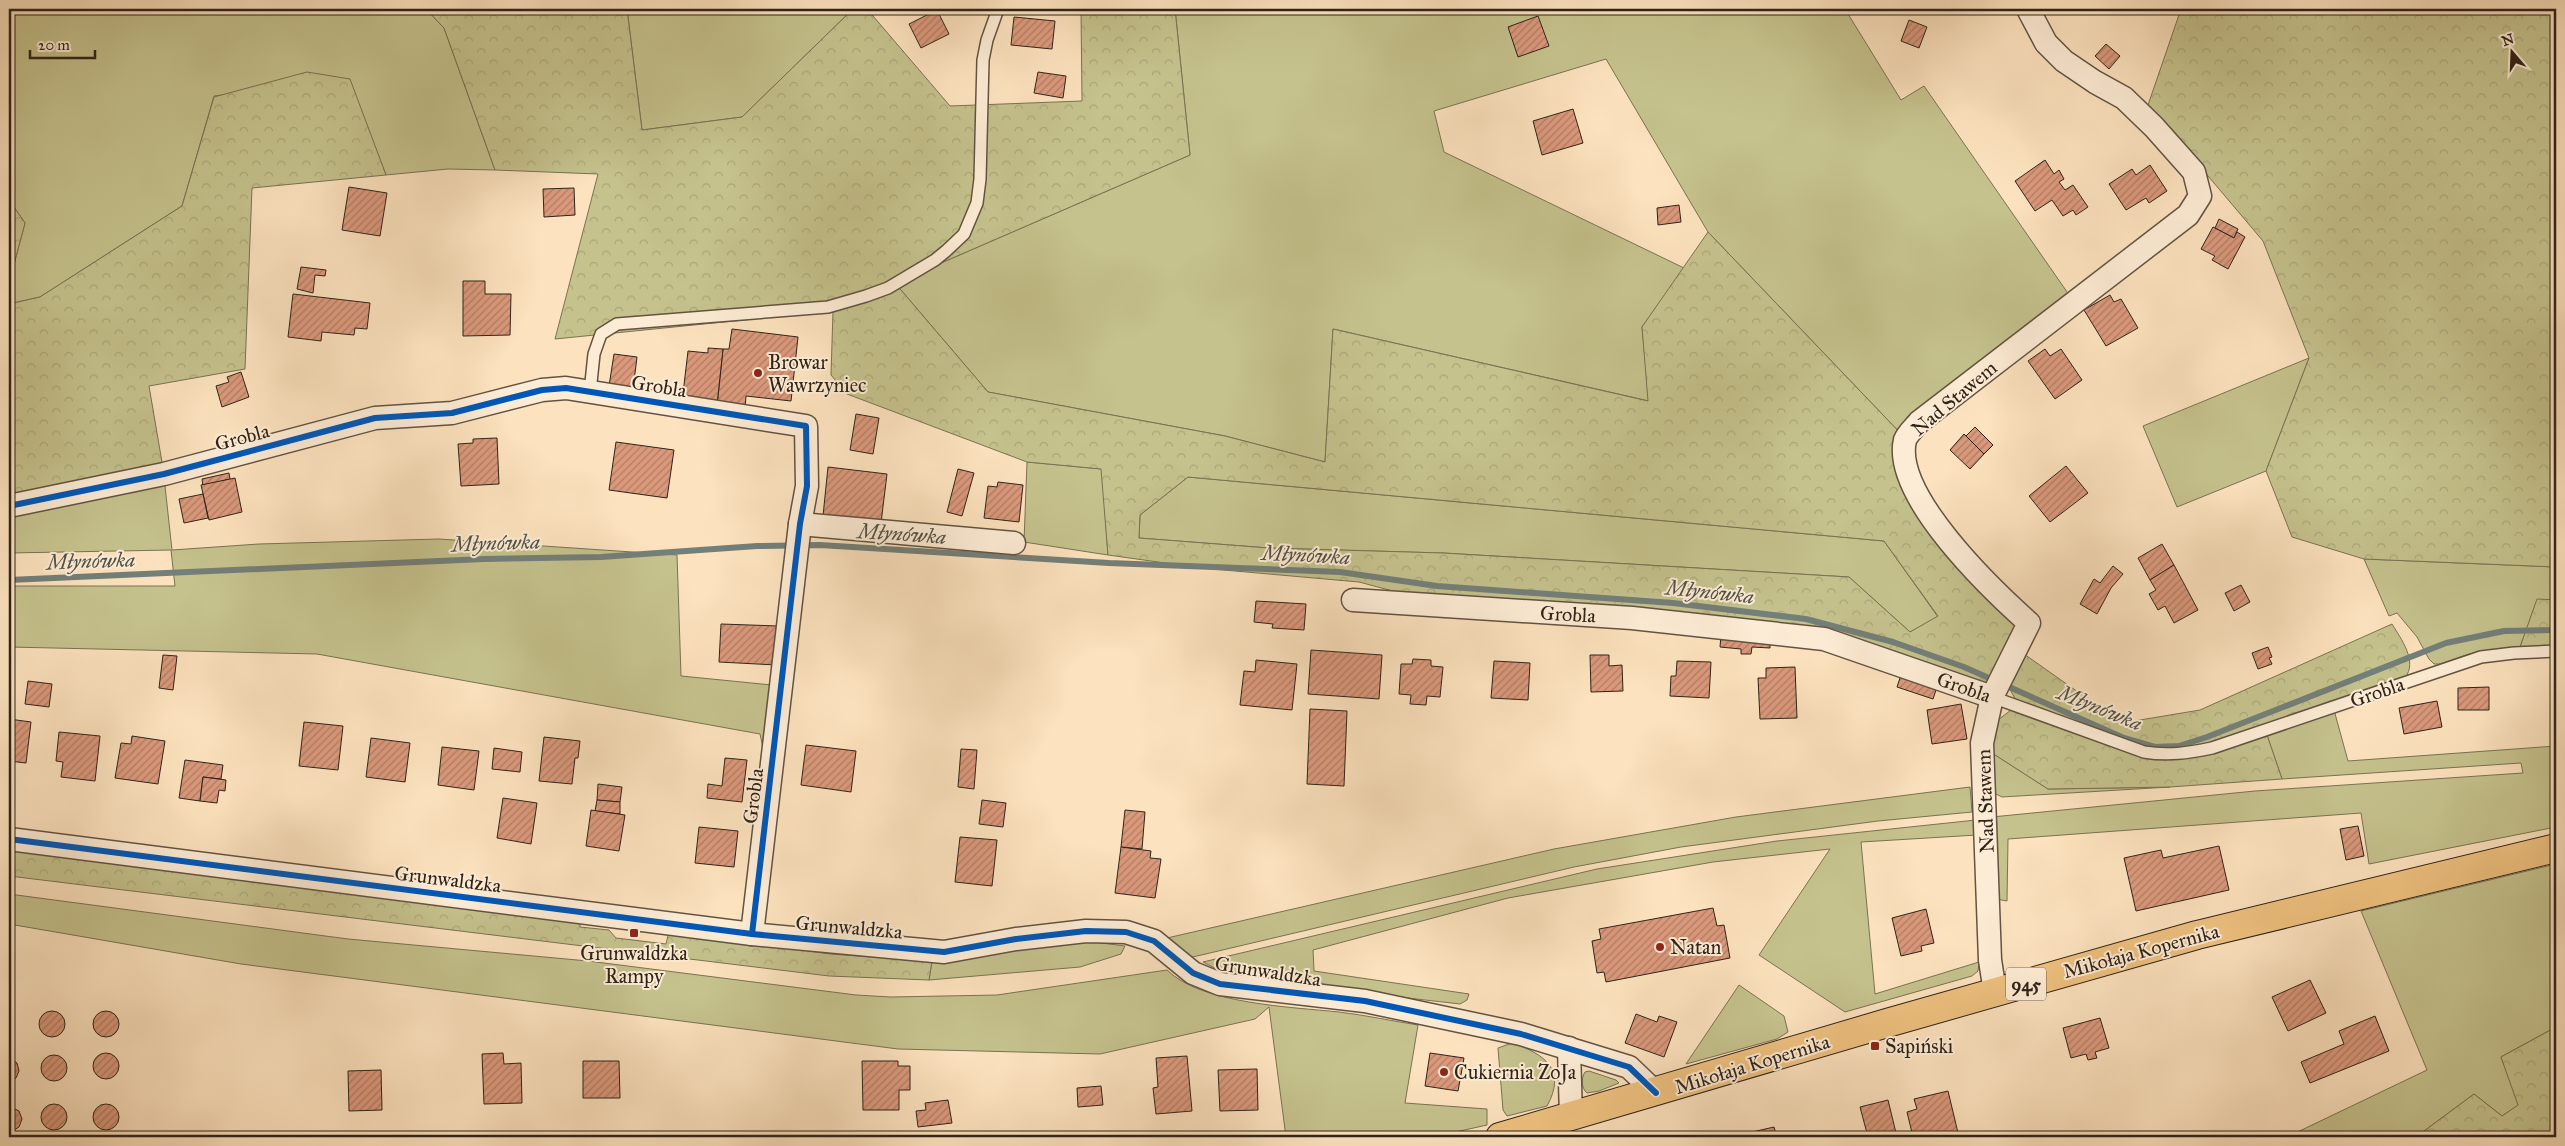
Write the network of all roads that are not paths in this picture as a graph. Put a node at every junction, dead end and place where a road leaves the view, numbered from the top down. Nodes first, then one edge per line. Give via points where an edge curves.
1 (998, 9) edge
2 (2028, 9) edge
3 (590, 392) junction
4 (9, 506) edge
5 (800, 524) junction
6 (1014, 543) dead end
7 (1353, 600) dead end
8 (2556, 652) edge
9 (1992, 697) junction
10 (9, 839) edge
11 (2556, 848) edge
12 (752, 934) junction
13 (1995, 992) junction
14 (1569, 1048) junction
15 (1656, 1093) junction
16 (1571, 1117) junction
17 (1500, 1137) edge

1 - 3 lane via 983,60 978,203 970,225 957,242 935,260 888,288 834,305 626,322 611,327 601,334 594,354
2 - 9 street, Nad Stawem via 2046,43 2064,61 2124,98 2154,127 2194,172 2200,196 2188,215 1919,422 1906,438 1908,471 1923,502 1953,547 1992,590 2029,622
3 - 4 street, Grobla via 566,388 542,390 452,413 375,418 164,474
3 - 5 street, Grobla via 806,426 807,486
5 - 6 street
5 - 12 street, Grobla
7 - 9 street, Grobla via 1632,618 1824,639
8 - 9 lane, Grobla via 2481,657 2212,748 2182,754 2144,752
9 - 13 street, Nad Stawem via 1982,743 1990,960
10 - 12 street, Grunwaldzka
11 - 13 main road, Mikołaja Kopernika / 945 via 2197,935
12 - 14 street, Grunwaldzka via 944,952 1086,931 1126,932 1154,941 1193,973 1220,984 1364,1001 1521,1034
13 - 15 main road, Mikołaja Kopernika / 945
14 - 15 street, Grunwaldzka via 1628,1067
14 - 16 street
15 - 16 main road, Mikołaja Kopernika / 945
16 - 17 main road, Mikołaja Kopernika / 945

